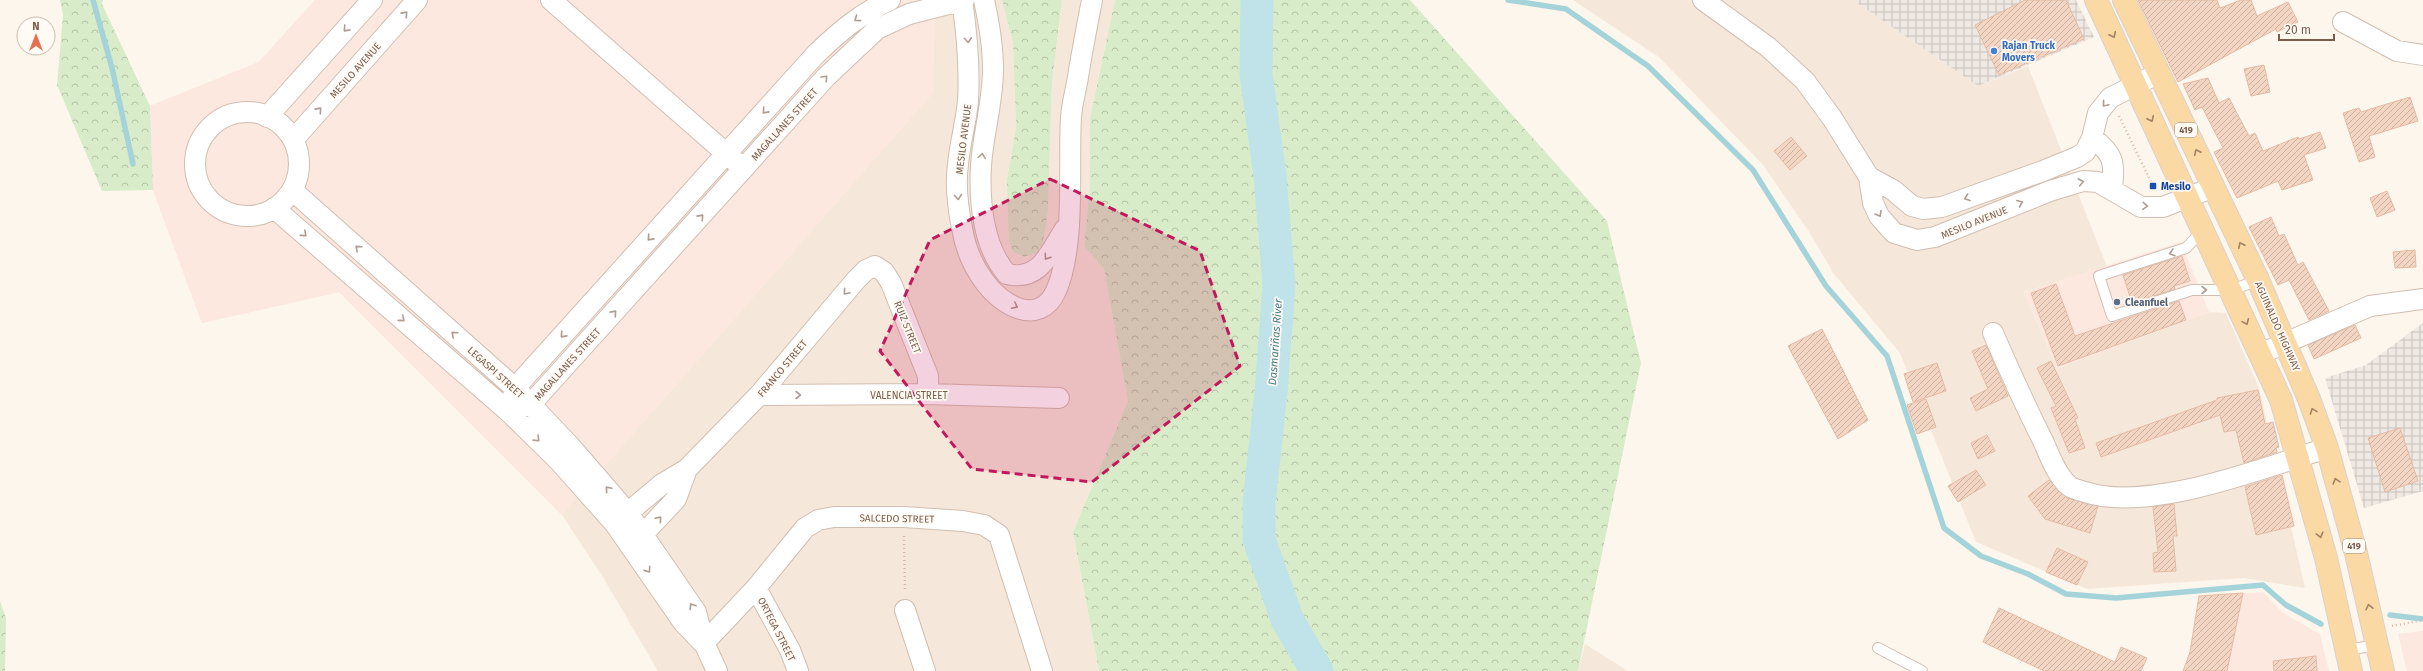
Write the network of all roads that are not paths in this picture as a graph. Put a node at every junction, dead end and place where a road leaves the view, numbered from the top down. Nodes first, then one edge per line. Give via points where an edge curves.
1 (372, 0) edge
2 (417, 0) edge
3 (551, 0) edge
4 (890, 0) edge
5 (963, 0) edge
6 (984, 0) edge
7 (1092, 0) edge
8 (1703, 0) edge
9 (2096, 0) edge
10 (2124, 0) edge
11 (2343, 22) dead end
12 (2423, 55) edge
13 (2159, 73) junction
14 (2135, 83) junction
15 (267, 117) junction
16 (2092, 138) junction
17 (292, 140) junction
18 (726, 154) junction
19 (744, 169) junction
20 (2043, 171) junction
21 (1869, 177) junction
22 (2214, 187) junction
23 (2112, 189) junction
24 (292, 190) junction
25 (2050, 191) junction
26 (2187, 198) junction
27 (274, 208) junction
28 (1068, 224) junction
29 (2203, 230) junction
30 (875, 266) joint
31 (2258, 280) junction
32 (2232, 290) junction
33 (2423, 299) edge
34 (1993, 333) dead end
35 (2286, 344) junction
36 (2260, 354) junction
37 (515, 388) junction
38 (928, 394) junction
39 (759, 395) junction
40 (1059, 398) dead end
41 (531, 404) junction
42 (509, 412) junction
43 (2326, 448) junction
44 (2298, 457) junction
45 (687, 469) junction
46 (622, 518) junction
47 (638, 541) junction
48 (756, 588) junction
49 (906, 610) road end
50 (704, 643) junction
51 (2378, 645) junction
52 (1878, 648) dead end
53 (2346, 650) junction
54 (717, 671) edge
55 (798, 671) edge
56 (925, 671) edge
57 (1042, 671) edge
58 (1922, 671) edge
59 (2351, 671) edge
60 (2383, 671) edge

1 -> 15 street
17 -> 2 street, MESILO AVENUE
3 - 18 street
4 -> 18 street via 869,9 841,30 816,54
19 -> 5 street, MAGALLANES STREET via 826,77 877,28 909,14
5 -> 28 street, MESILO AVENUE via 968,38 968,102 957,166 962,230 970,257 984,281 999,297 1017,308 1037,311 1049,303 1056,290
28 -> 6 street via 1043,263 1028,275 1007,274 992,250 981,193 981,166 991,105 993,70 992,35
7 - 28 street, MESILO AVENUE via 1071,115
8 - 21 street, MESILO AVENUE via 1768,47 1805,81
9 -> 14 main road, 419
10 - 13 main road, AGUINALDO HIGHWAY / 419
11 - 12 street via 2397,51
13 - 14 street, MESILO AVENUE
22 -> 13 main road, AGUINALDO HIGHWAY / 419
14 -> 16 street, MESILO AVENUE via 2110,98 2098,112
14 -> 26 main road, 419
15 - 17 street via 286,130
15 - 27 street via 251,113 235,114 220,120 207,131 202,140 195,160 196,176 213,204 227,212 243,216 259,215
16 - 20 street, MESILO AVENUE via 2085,152
16 - 23 street via 2112,156
17 - 24 street via 298,152 299,165
18 - 19 street
18 -> 37 street
41 -> 19 street, MAGALLANES STREET
20 -> 21 street, MESILO AVENUE via 1942,207 1923,209 1912,206 1893,190
20 - 25 street
21 -> 25 street, MESILO AVENUE via 1873,203 1879,216 1894,234 1917,240 1935,237
22 - 26 street, MESILO AVENUE
31 -> 22 main road, AGUINALDO HIGHWAY / 419
25 -> 23 street, MESILO AVENUE via 2084,181 2098,182
23 -> 26 street, MESILO AVENUE via 2141,207 2163,206
24 - 27 street
37 -> 24 street, LEGASPI STREET
26 - 29 main road, 419
27 -> 42 street, LEGASPI STREET
29 - 32 main road, 419
29 -> 32 lane via 2186,248 2099,276 2112,316 2192,290
30 - 38 street, RUIZ STREET via 884,272 891,283 928,376
30 -> 39 street, FRANCO STREET via 866,270 856,280
31 - 32 lane
31 - 35 main road, AGUINALDO HIGHWAY / 419
32 -> 36 main road, 419
33 - 35 street via 2370,306
34 - 44 street via 2026,407 2068,486 2092,494 2123,498 2181,490 2226,480
35 - 36 street
43 -> 35 main road, AGUINALDO HIGHWAY / 419
36 - 44 main road, 419 via 2281,400
37 - 41 street, LEGASPI STREET
37 - 42 street
39 -> 38 street, VALENCIA STREET
38 - 40 street, VALENCIA STREET
39 - 45 street, FRANCO STREET
41 - 42 street, MAGALLANES STREET
46 -> 41 street, LEGASPI STREET
42 -> 46 street, LEGASPI STREET
43 - 44 street
51 -> 43 main road, AGUINALDO HIGHWAY / 419 via 2356,553
44 -> 53 main road, 419 via 2326,558
45 - 46 street, FRANCO STREET via 662,484
47 -> 45 street, FRANCO STREET via 676,499
46 - 47 street, LEGASPI STREET
47 - 50 street, LEGASPI STREET via 696,612
48 - 50 street, SALCEDO STREET
48 - 55 street, ORTEGA STREET via 790,650
48 - 57 street, SALCEDO STREET via 805,528 818,520 834,517 904,517 984,525 1000,534
49 - 56 street
50 - 54 street, LEGASPI STREET
51 - 53 lane
51 - 60 main road, AGUINALDO HIGHWAY / 419
52 - 58 lane
53 - 59 main road, 419

